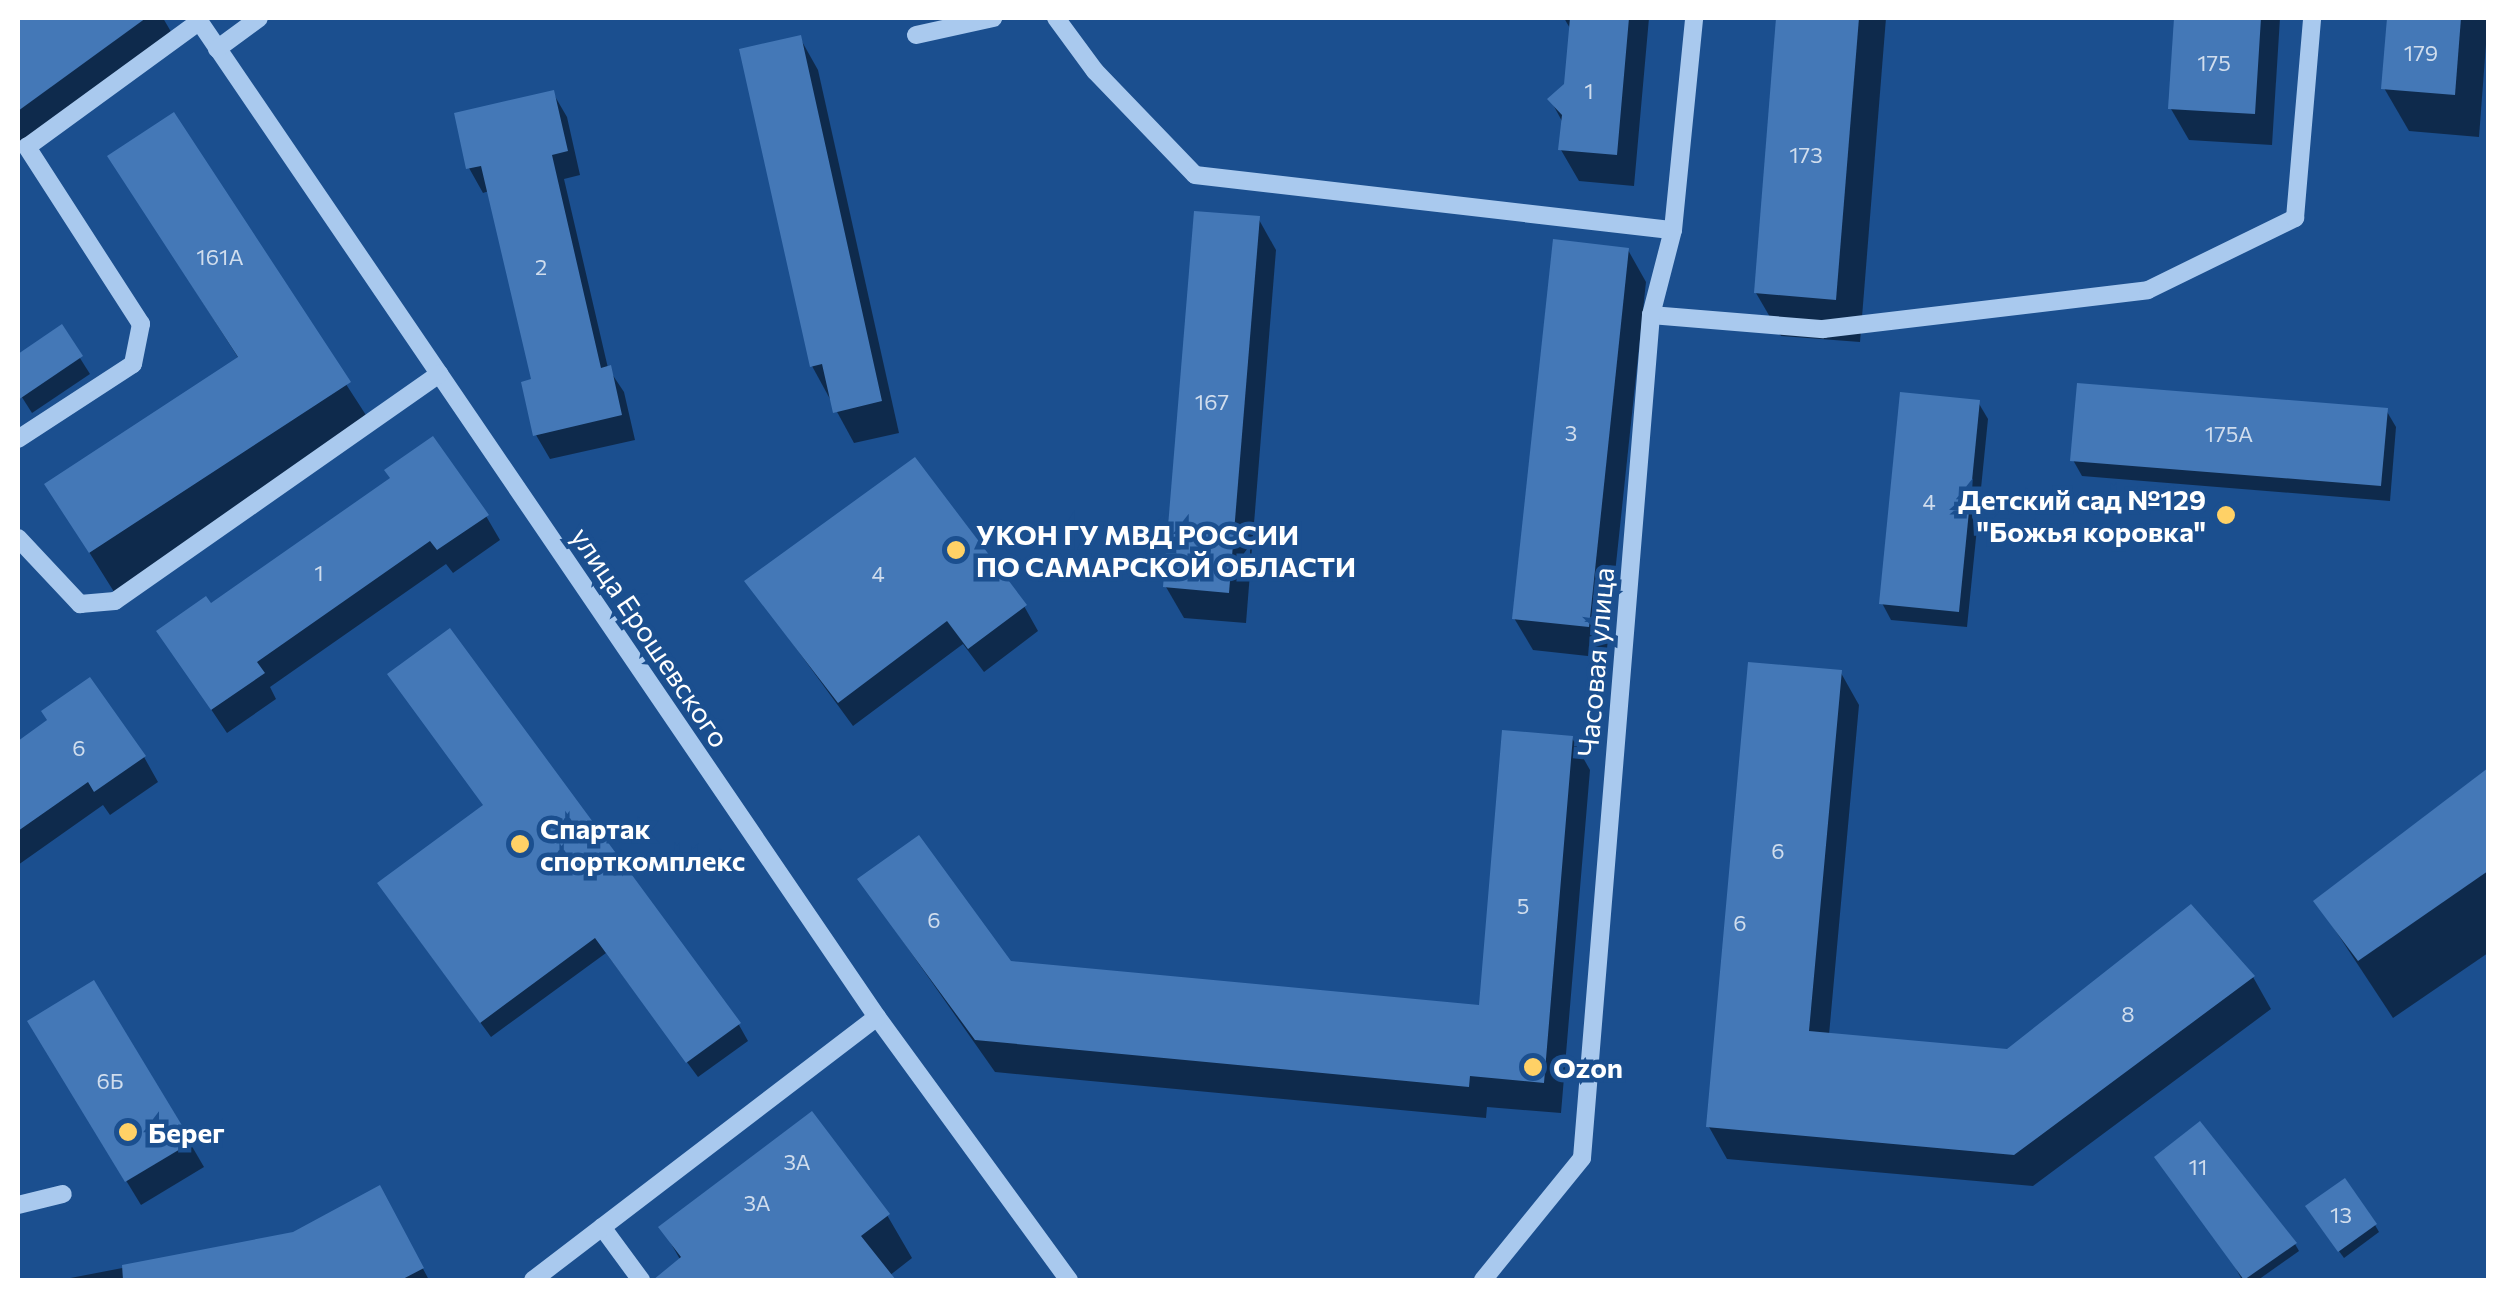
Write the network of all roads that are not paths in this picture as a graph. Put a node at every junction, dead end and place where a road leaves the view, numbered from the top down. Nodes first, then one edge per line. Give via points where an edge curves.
1 (258, 18) edge
2 (993, 18) edge
3 (1056, 18) edge
4 (1694, 18) edge
5 (2312, 18) edge
6 (198, 20) edge
7 (916, 35) dead end
8 (217, 48) junction
9 (1673, 230) junction
10 (1651, 315) junction
11 (439, 374) junction
12 (18, 439) edge
13 (18, 538) edge
14 (876, 1016) junction
15 (63, 1194) dead end
16 (18, 1205) edge
17 (602, 1227) junction
18 (532, 1280) edge
19 (641, 1280) edge
20 (1069, 1280) edge
21 (1484, 1280) edge

1 - 8 street
2 - 7 street
3 - 9 street via 1095,71 1195,175
4 - 9 street, Часовая улица
5 - 10 street via 2295,218 2148,290 1823,329
6 - 8 street, улица Ерошевского
6 - 12 street via 27,147 142,324 133,364
8 - 11 street, улица Ерошевского
9 - 10 street, Часовая улица
10 - 21 street, Часовая улица via 1582,1158
11 - 13 street via 114,601 80,604
11 - 14 street, улица Ерошевского
14 - 17 street
14 - 20 street, улица Ерошевского
15 - 16 street
17 - 18 street
17 - 19 street

